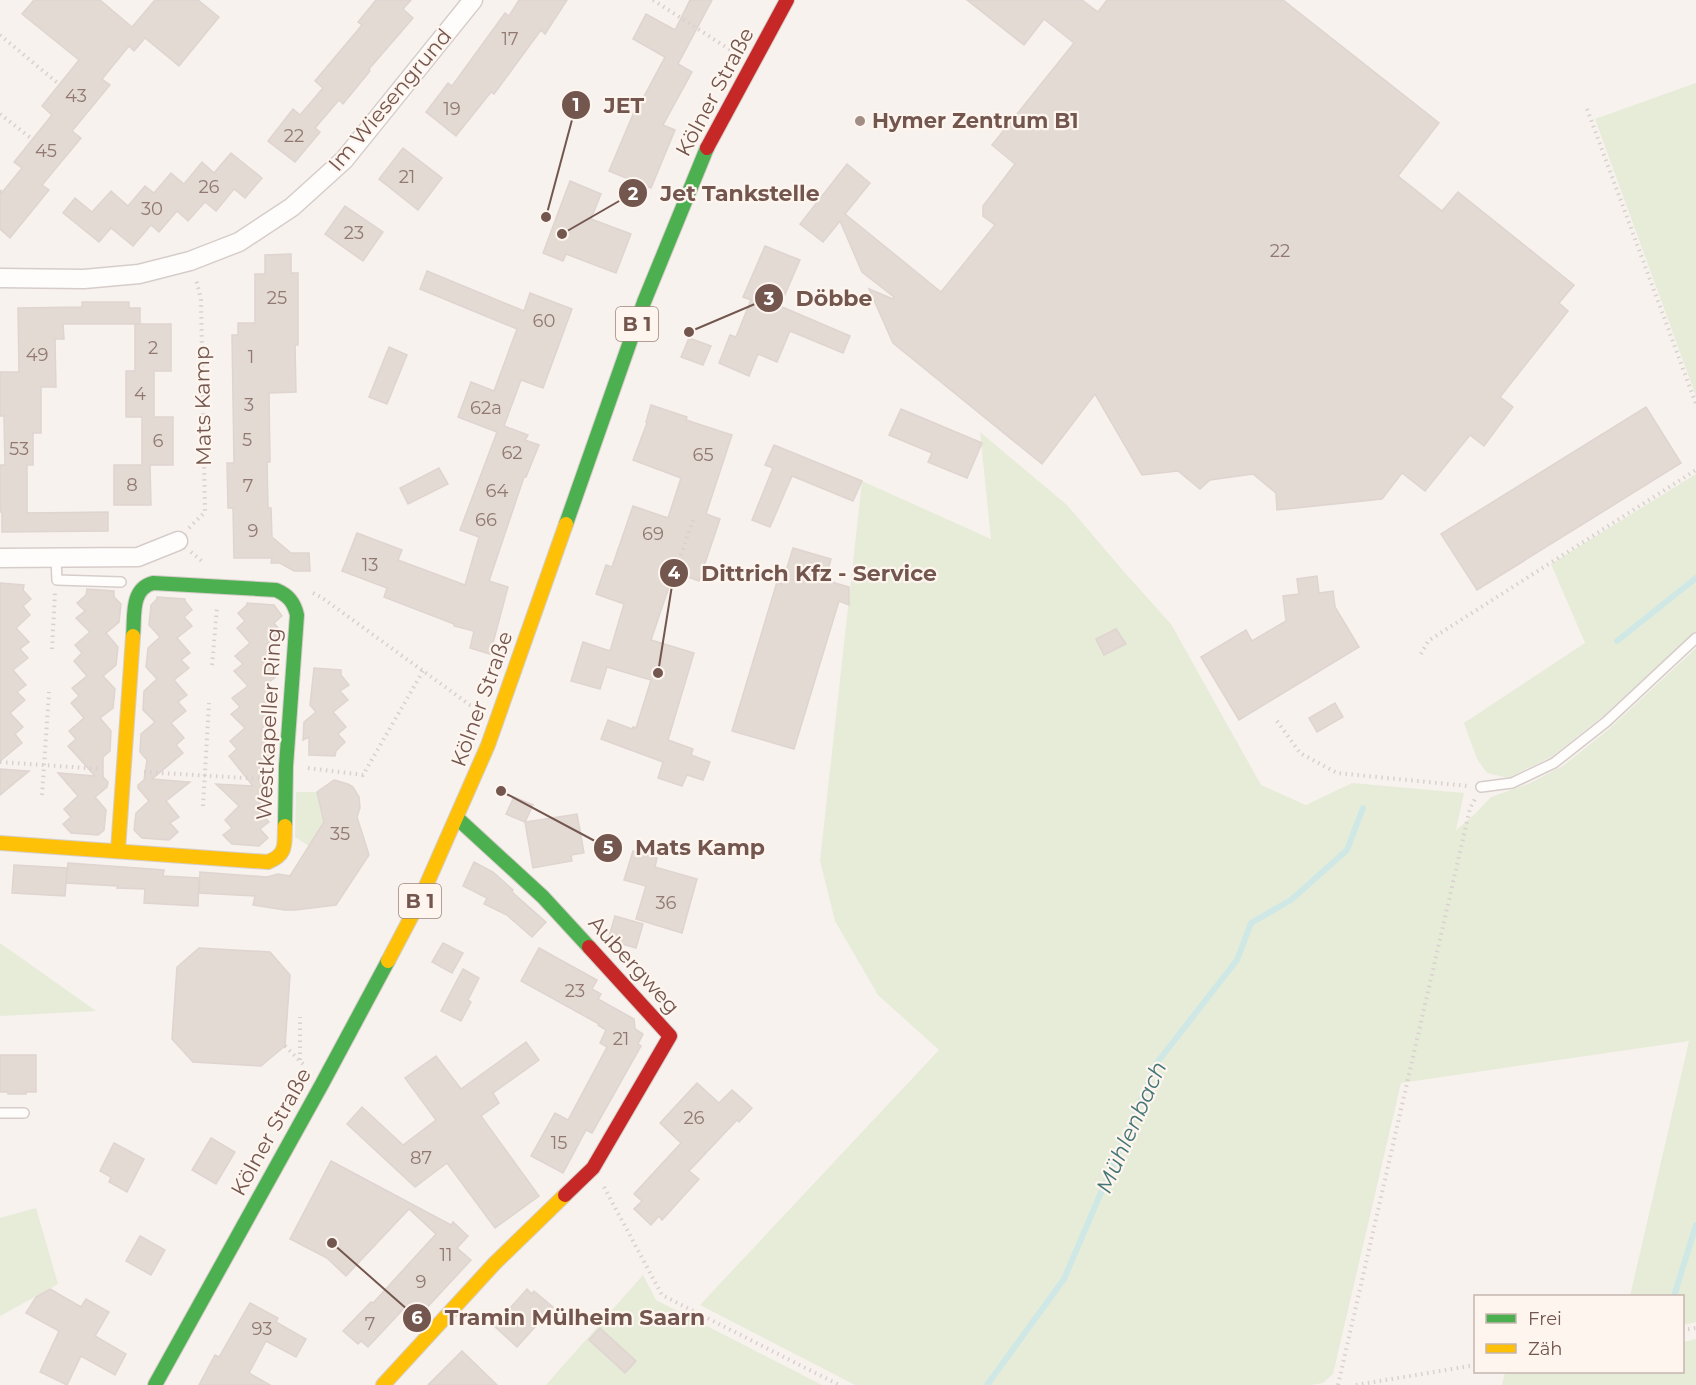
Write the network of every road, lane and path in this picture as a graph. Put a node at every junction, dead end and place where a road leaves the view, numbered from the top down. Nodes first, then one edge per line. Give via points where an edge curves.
1 (473, 0) edge
2 (653, 0) edge
3 (787, 0) edge
4 (0, 35) edge
5 (752, 64) junction
6 (60, 85) dead end
7 (1587, 109) dead end
8 (0, 114) edge
9 (32, 140) dead end
10 (190, 261) junction
11 (0, 278) edge
12 (1696, 404) edge
13 (1696, 470) edge
14 (693, 520) dead end
15 (178, 541) junction
16 (0, 558) edge
17 (56, 558) junction
18 (209, 567) dead end
19 (673, 578) dead end
20 (57, 580) junction
21 (121, 582) dead end
22 (311, 592) dead end
23 (217, 612) dead end
24 (1696, 638) edge
25 (52, 649) dead end
26 (1421, 654) dead end
27 (212, 665) dead end
28 (423, 671) junction
29 (49, 692) dead end
30 (209, 703) dead end
31 (500, 715) junction
32 (1277, 720) dead end
33 (0, 762) edge
34 (45, 765) junction
35 (125, 771) junction
36 (286, 773) junction
37 (205, 775) junction
38 (1481, 788) junction
39 (42, 795) dead end
40 (203, 806) dead end
41 (457, 818) junction
42 (0, 843) edge
43 (118, 850) junction
44 (300, 1017) dead end
45 (300, 1061) dead end
46 (0, 1113) edge
47 (24, 1113) dead end
48 (593, 1168) junction
49 (1474, 1365) edge
50 (155, 1385) edge
51 (383, 1385) edge
52 (838, 1385) edge
53 (1338, 1385) edge
54 (1356, 1385) edge

1 - 10 street, Im Wiesengrund via 344,160 292,207 239,242
2 - 5 path
3 - 5 street, Kölner Straße / B 1
4 - 6 path
5 - 31 street, Kölner Straße / B 1 via 705,151 657,270
7 - 12 path
8 - 9 path
10 - 11 street, Im Wiesengrund via 140,274 84,279
10 - 15 path, Mats Kamp via 201,299 205,512
13 - 26 path via 1428,641
14 - 19 path
15 - 17 street via 138,557
15 - 18 path
16 - 17 street
17 - 20 lane
20 - 21 lane
20 - 25 path
22 - 28 path
23 - 27 path
24 - 38 lane via 1606,722 1554,763 1512,783
28 - 31 path via 470,705
28 - 36 path via 363,775
29 - 34 path
30 - 37 path
31 - 41 street, Kölner Straße / B 1
32 - 38 path via 1300,753 1337,773
33 - 34 path
34 - 35 path
34 - 39 path
35 - 36 street, Westkapeller Ring via 136,599 141,587 157,582 276,590 290,598 297,615
35 - 37 path
35 - 43 street, Westkapeller Ring
36 - 37 path
36 - 43 street, Westkapeller Ring via 284,849 278,858 268,862
37 - 40 path
38 - 53 path via 1470,808
41 - 48 street, Aubergweg via 543,897 670,1036
41 - 50 street, Kölner Straße / B 1 via 413,914
42 - 43 street, Westkapeller Ring
44 - 45 path
46 - 47 lane
48 - 51 street, Aubergweg via 495,1263
48 - 52 path via 662,1295
49 - 54 path

